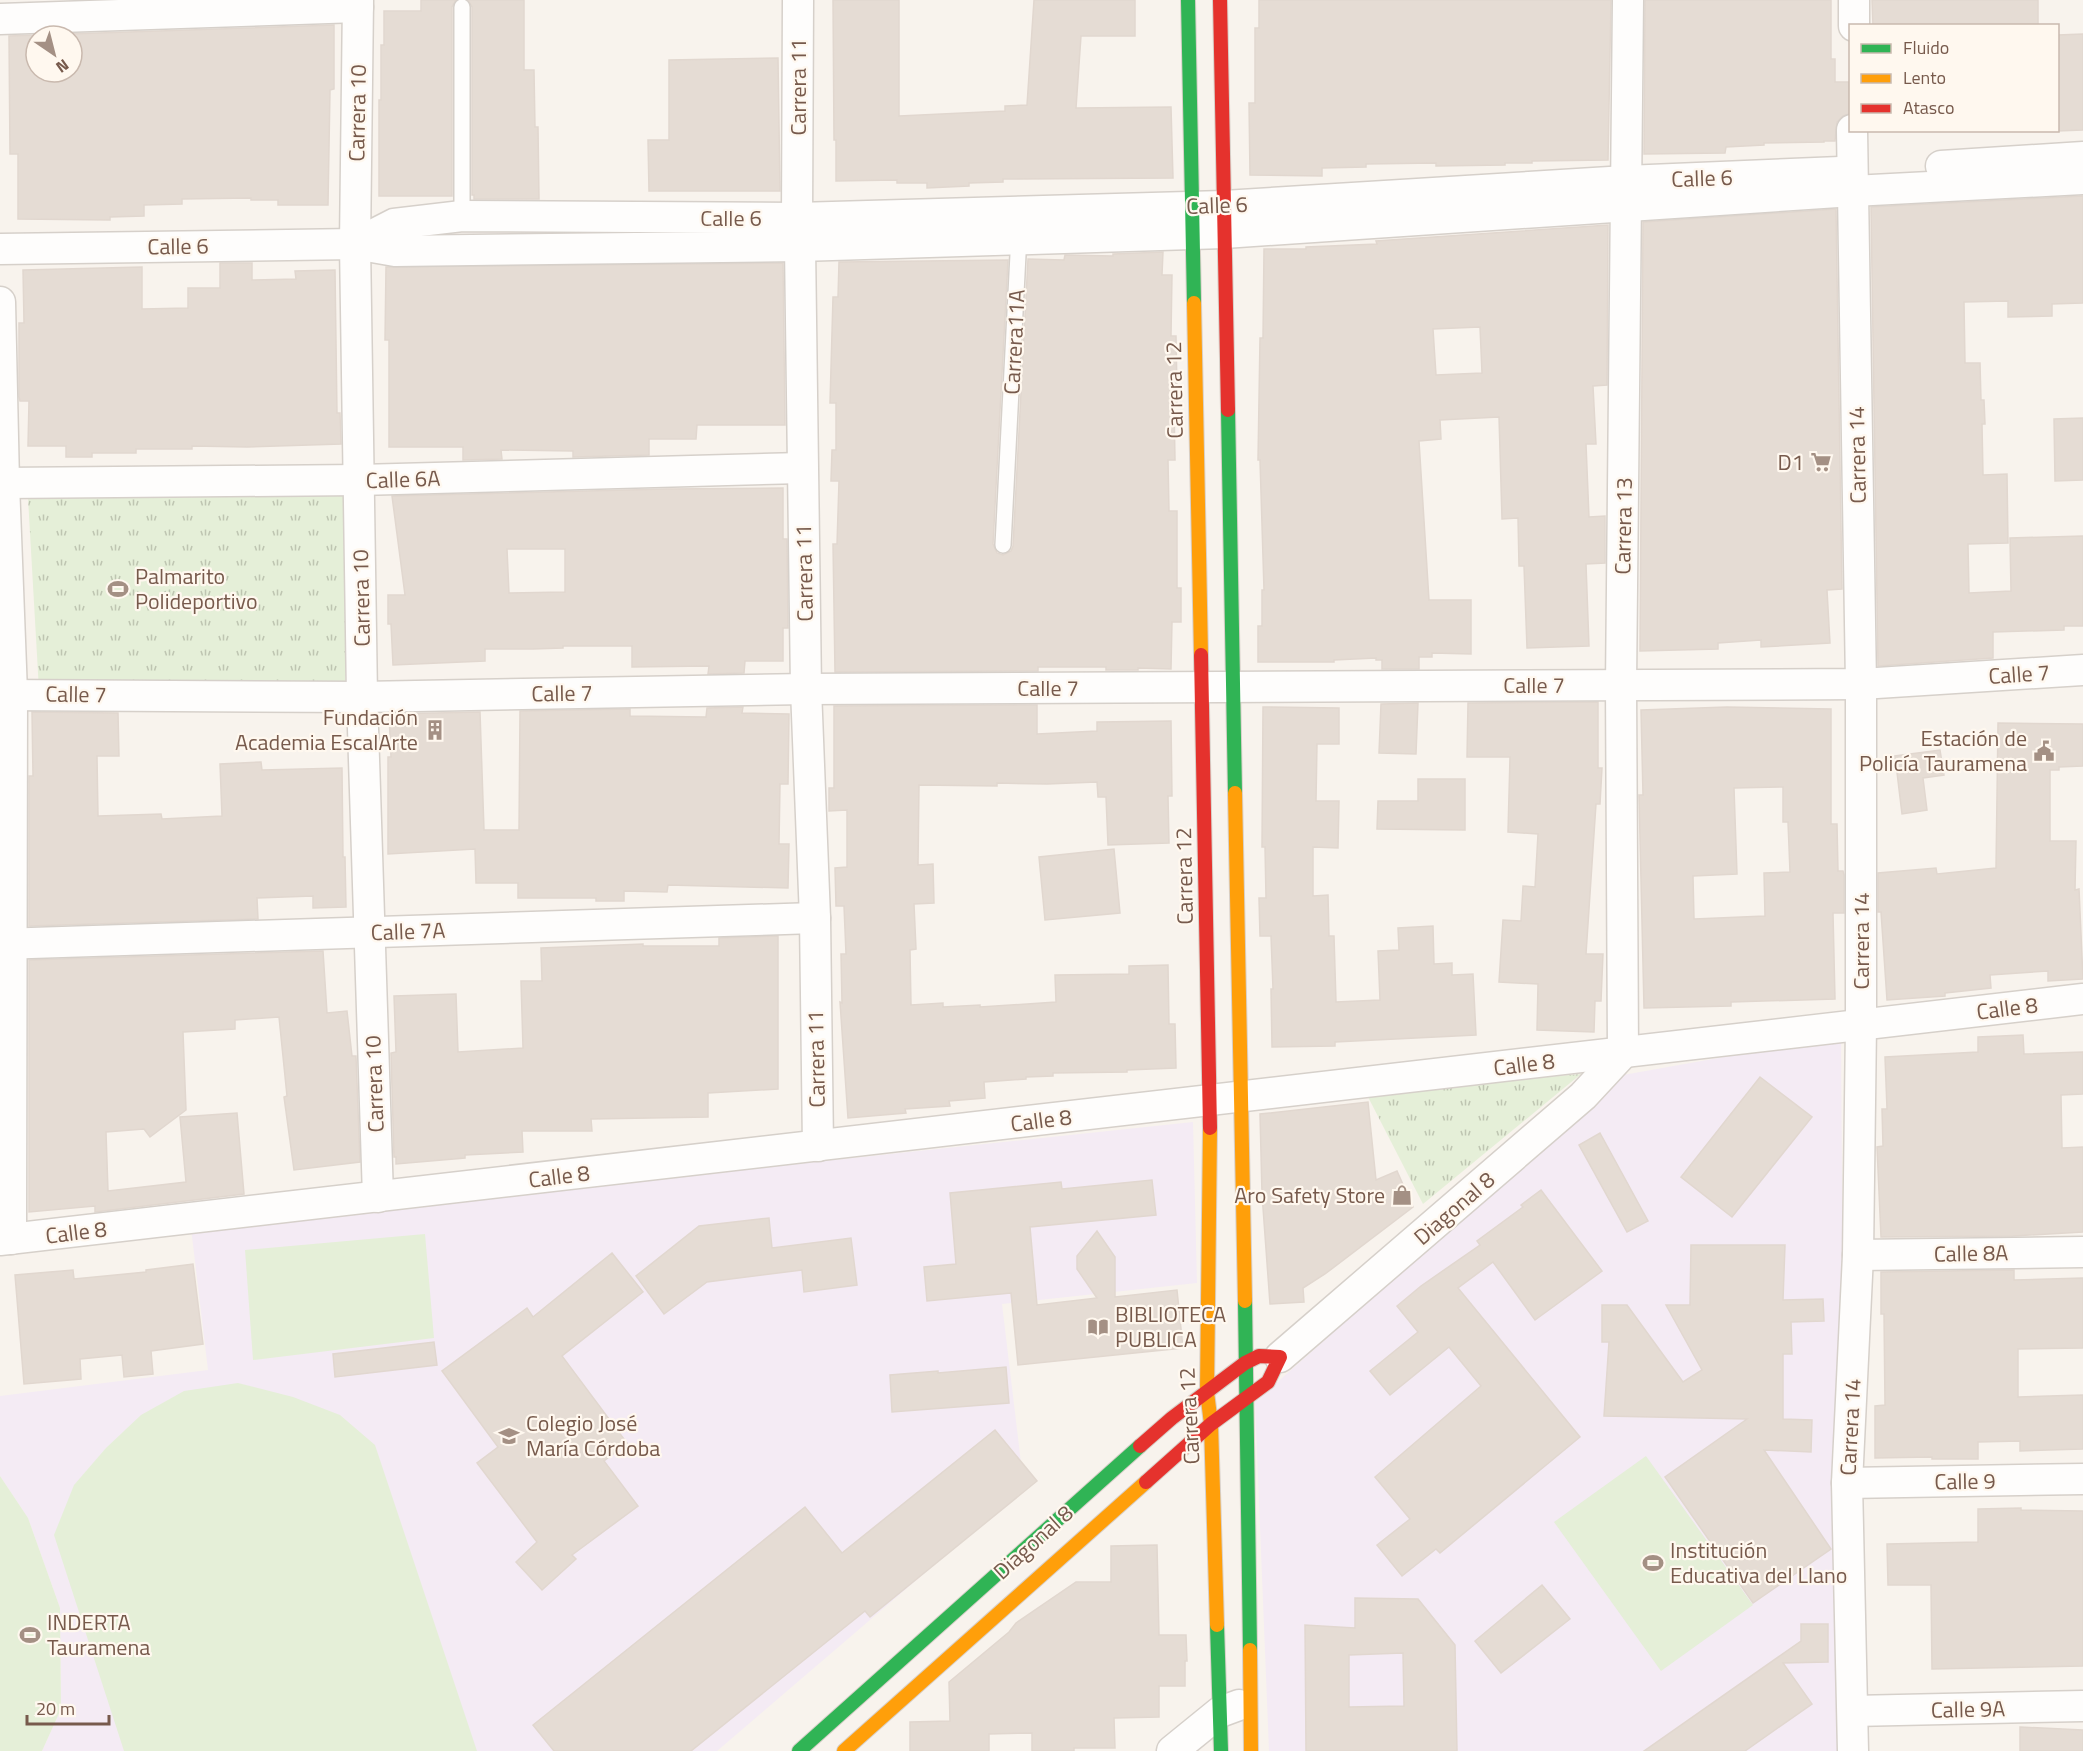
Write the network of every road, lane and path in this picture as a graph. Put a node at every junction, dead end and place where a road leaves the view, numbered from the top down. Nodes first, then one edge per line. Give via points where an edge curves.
1 (798, 0) edge
2 (1188, 0) edge
3 (1220, 0) edge
4 (1628, 0) edge
5 (1854, 0) edge
6 (358, 3) edge
7 (462, 7) dead end
8 (0, 19) edge
9 (1854, 24) edge
10 (1852, 132) edge
11 (2083, 157) edge
12 (2083, 179) edge
13 (1852, 181) junction
14 (1626, 194) junction
15 (1018, 211) junction
16 (462, 216) junction
17 (1192, 220) junction
18 (1224, 220) junction
19 (798, 232) junction
20 (1020, 241) junction
21 (355, 244) junction
22 (0, 249) edge
23 (0, 302) edge
24 (802, 468) junction
25 (359, 480) junction
26 (4, 483) junction
27 (1003, 545) dead end
28 (2083, 670) edge
29 (1861, 684) junction
30 (1621, 685) junction
31 (1201, 687) junction
32 (1232, 687) junction
33 (806, 689) junction
34 (6, 694) edge
35 (362, 697) junction
36 (815, 918) junction
37 (370, 932) junction
38 (5, 944) edge
39 (2083, 999) edge
40 (1861, 1025) junction
41 (1623, 1053) junction
42 (1240, 1096) junction
43 (1210, 1100) junction
44 (818, 1146) junction
45 (378, 1197) junction
46 (5, 1240) edge
47 (2083, 1251) edge
48 (1858, 1255) junction
49 (1280, 1357) junction
50 (1245, 1363) junction
51 (1207, 1392) junction
52 (1247, 1398) junction
53 (1211, 1424) junction
54 (2083, 1479) edge
55 (1847, 1483) junction
56 (1251, 1700) junction
57 (2083, 1706) edge
58 (1220, 1712) junction
59 (1852, 1712) junction
60 (806, 1749) edge
61 (844, 1751) edge
62 (1172, 1751) edge
63 (1221, 1751) edge
64 (1251, 1751) edge
65 (1853, 1751) edge

1 - 19 street, Carrera 11
2 - 17 street, Carrera 12
3 - 18 street
4 - 14 street, Carrera 13
5 - 9 street
6 - 8 street
6 - 21 street, Carrera 10
7 - 16 lane
10 - 13 street, Carrera 14
11 - 13 street, Calle 6
12 - 13 street, Calle 6
13 - 14 street, Calle 6
13 - 29 street, Carrera 14
14 - 18 street, Calle 6
14 - 30 street, Carrera 13
15 - 17 street, Calle 6
15 - 19 street, Calle 6
15 - 20 lane, Carrera11A
16 - 19 street, Calle 6
16 - 21 street, Calle 6 via 394,224
17 - 18 street, Calle 6
17 - 20 street, Calle 6
17 - 31 street, Carrera 12
18 - 32 street
19 - 20 street, Calle 6
19 - 21 street, Calle 6 via 395,251
19 - 24 street, Carrera 11
20 - 27 lane, Carrera11A
21 - 22 street, Calle 6
21 - 25 street, Carrera 10
23 - 26 street
24 - 25 street, Calle 6A
24 - 33 street, Carrera 11
25 - 26 street, Calle 6A
25 - 35 street, Carrera 10
26 - 34 street
28 - 29 street, Calle 7
29 - 30 street, Calle 7
29 - 40 street, Carrera 14
30 - 32 street, Calle 7
30 - 41 street, Carrera 13
31 - 32 street, Calle 7
31 - 33 street, Calle 7
31 - 43 street, Carrera 12
32 - 42 street
33 - 35 street, Calle 7
33 - 36 street, Carrera 11
34 - 35 street, Calle 7
34 - 38 street
35 - 37 street, Carrera 10
36 - 37 street, Calle 7A
36 - 44 street, Carrera 11
37 - 38 street, Calle 7A
37 - 45 street, Carrera 10
38 - 46 street
39 - 40 street, Calle 8
40 - 41 street, Calle 8
40 - 48 street, Carrera 14
41 - 42 street, Calle 8
41 - 49 street, Diagonal 8 via 1584,1096
42 - 43 street, Calle 8
42 - 50 street
43 - 44 street, Calle 8
43 - 51 street, Carrera 12
44 - 45 street, Calle 8
45 - 46 street, Calle 8
47 - 48 street, Calle 8A
48 - 55 street, Carrera 14
49 - 50 street, Diagonal 8 via 1259,1356
49 - 52 street, Diagonal 8 via 1268,1382
50 - 51 street, Diagonal 8
50 - 52 street
51 - 53 street, Carrera 12
51 - 60 street, Diagonal 8 via 1172,1418
52 - 53 street, Diagonal 8
52 - 56 street
53 - 58 street, Carrera 12
53 - 61 street, Diagonal 8
54 - 55 street, Calle 9
55 - 59 street, Carrera 14
56 - 58 street
56 - 64 street
57 - 59 street, Calle 9A
58 - 62 street
58 - 63 street, Carrera 12
59 - 65 street, Carrera 14

